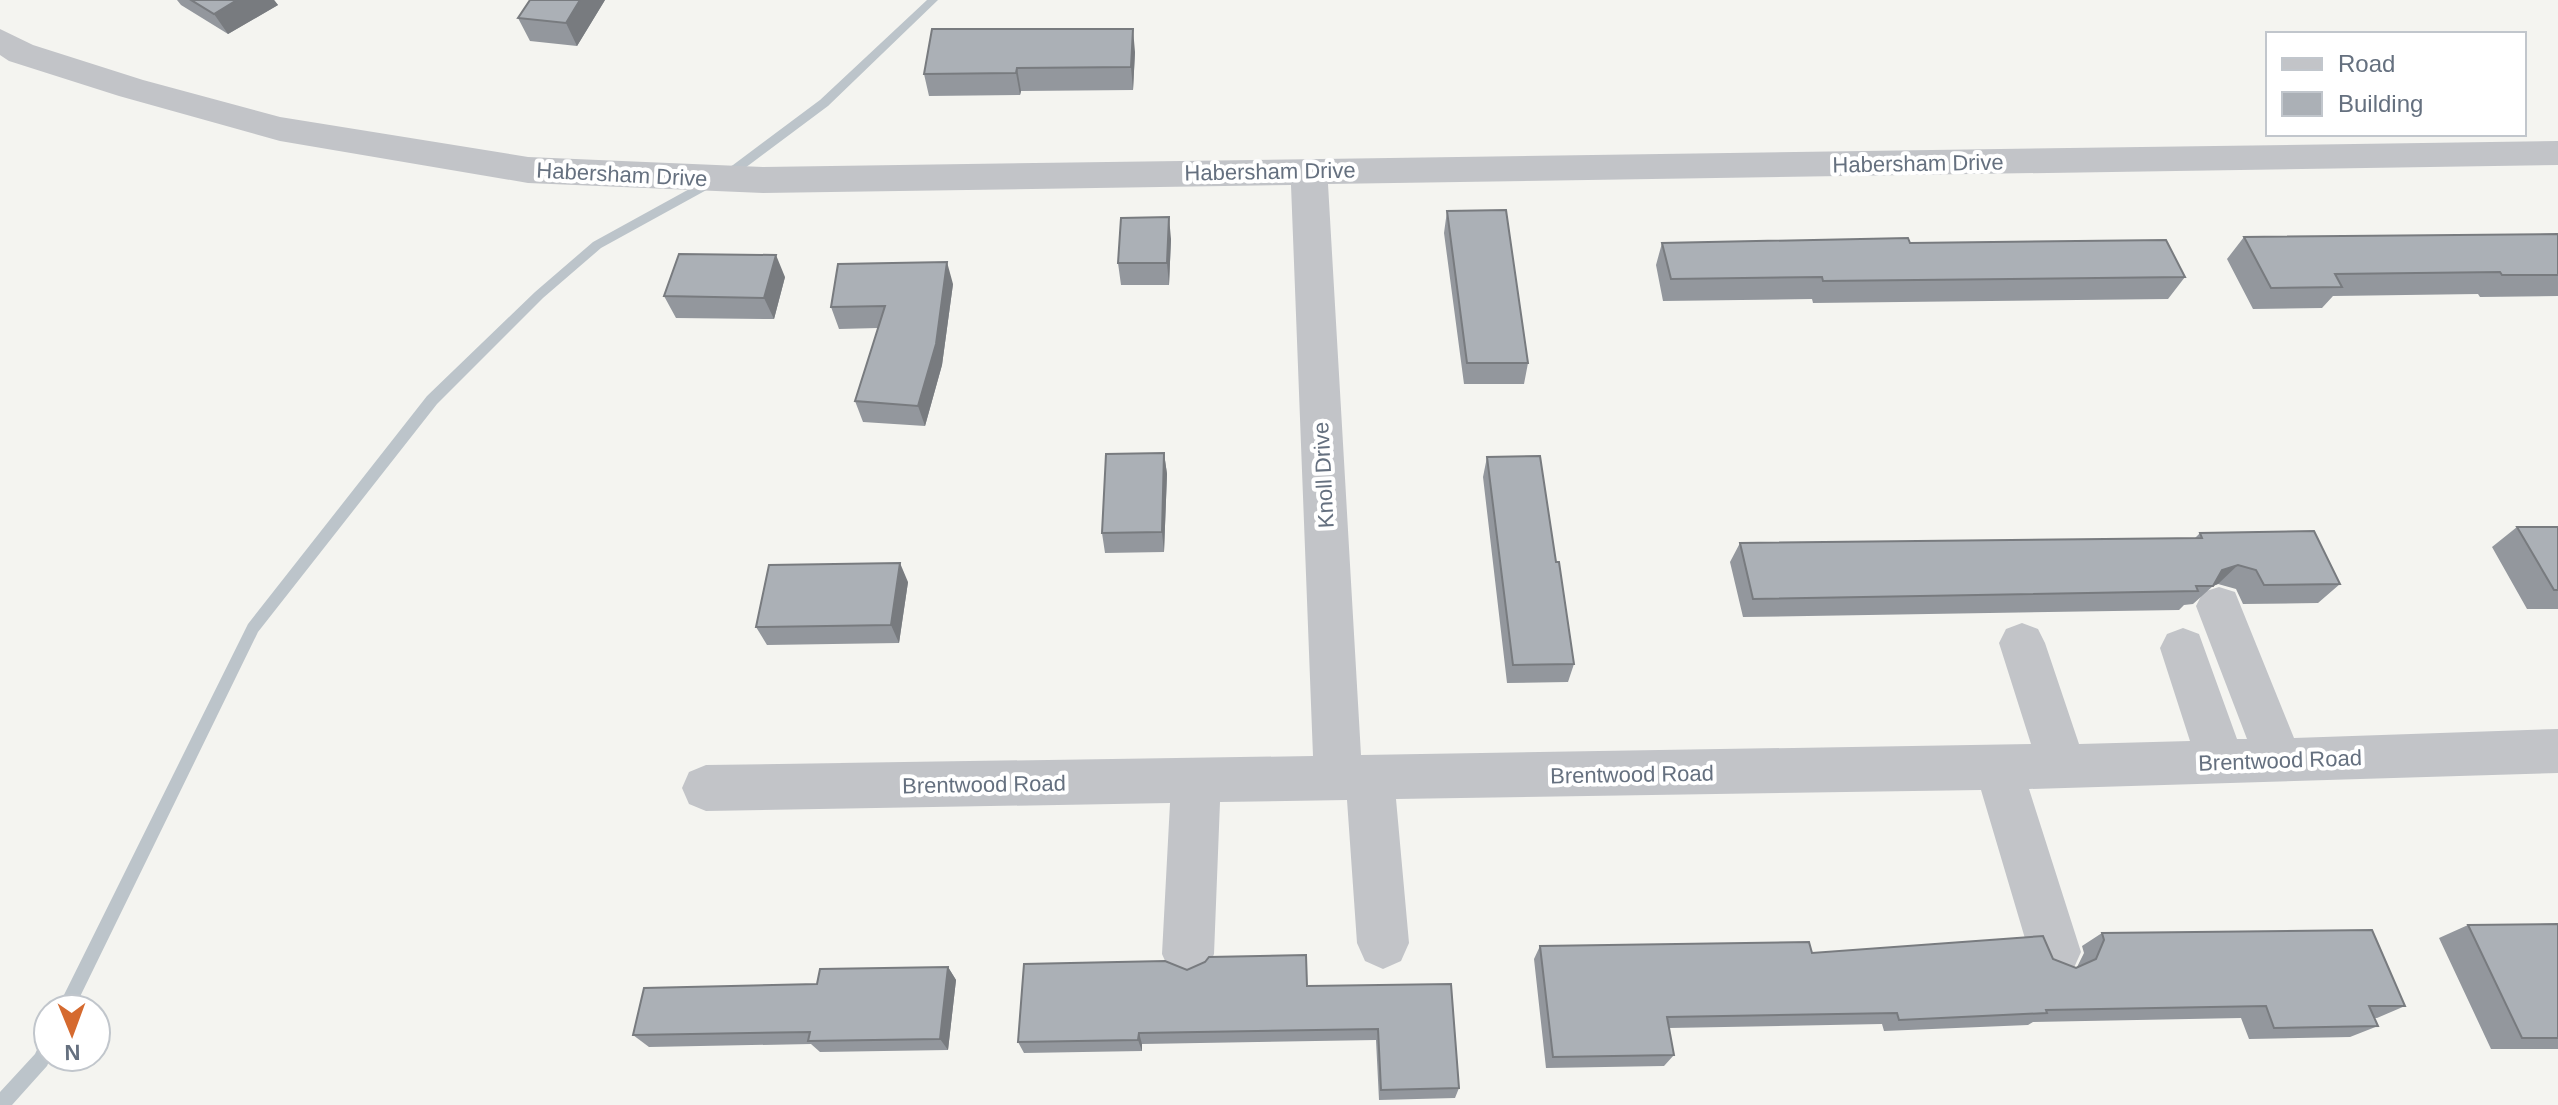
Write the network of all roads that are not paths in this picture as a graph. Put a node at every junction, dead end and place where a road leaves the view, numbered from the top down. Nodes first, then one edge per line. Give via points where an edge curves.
1 (0, 40) edge
2 (2558, 153) edge
3 (1309, 171) junction
4 (2219, 606) dead end
5 (2022, 643) dead end
6 (2183, 648) dead end
7 (2558, 751) edge
8 (2279, 760) junction
9 (2221, 762) junction
10 (2062, 766) junction
11 (1998, 767) junction
12 (1354, 779) junction
13 (1196, 781) junction
14 (706, 788) dead end
15 (1383, 943) dead end
16 (2055, 952) dead end
17 (1188, 954) dead end

1 - 3 street, Habersham Drive via 21,53 131,88 280,129 528,170 763,180
2 - 3 street, Habersham Drive
3 - 12 street, Knoll Drive
4 - 8 street
5 - 10 street
6 - 9 street
7 - 8 street, Brentwood Road
8 - 9 street, Brentwood Road
9 - 10 street, Brentwood Road
10 - 11 street, Brentwood Road
11 - 12 street, Brentwood Road
11 - 16 street
12 - 13 street, Brentwood Road
12 - 15 street, Knoll Drive
13 - 14 street, Brentwood Road
13 - 17 street

